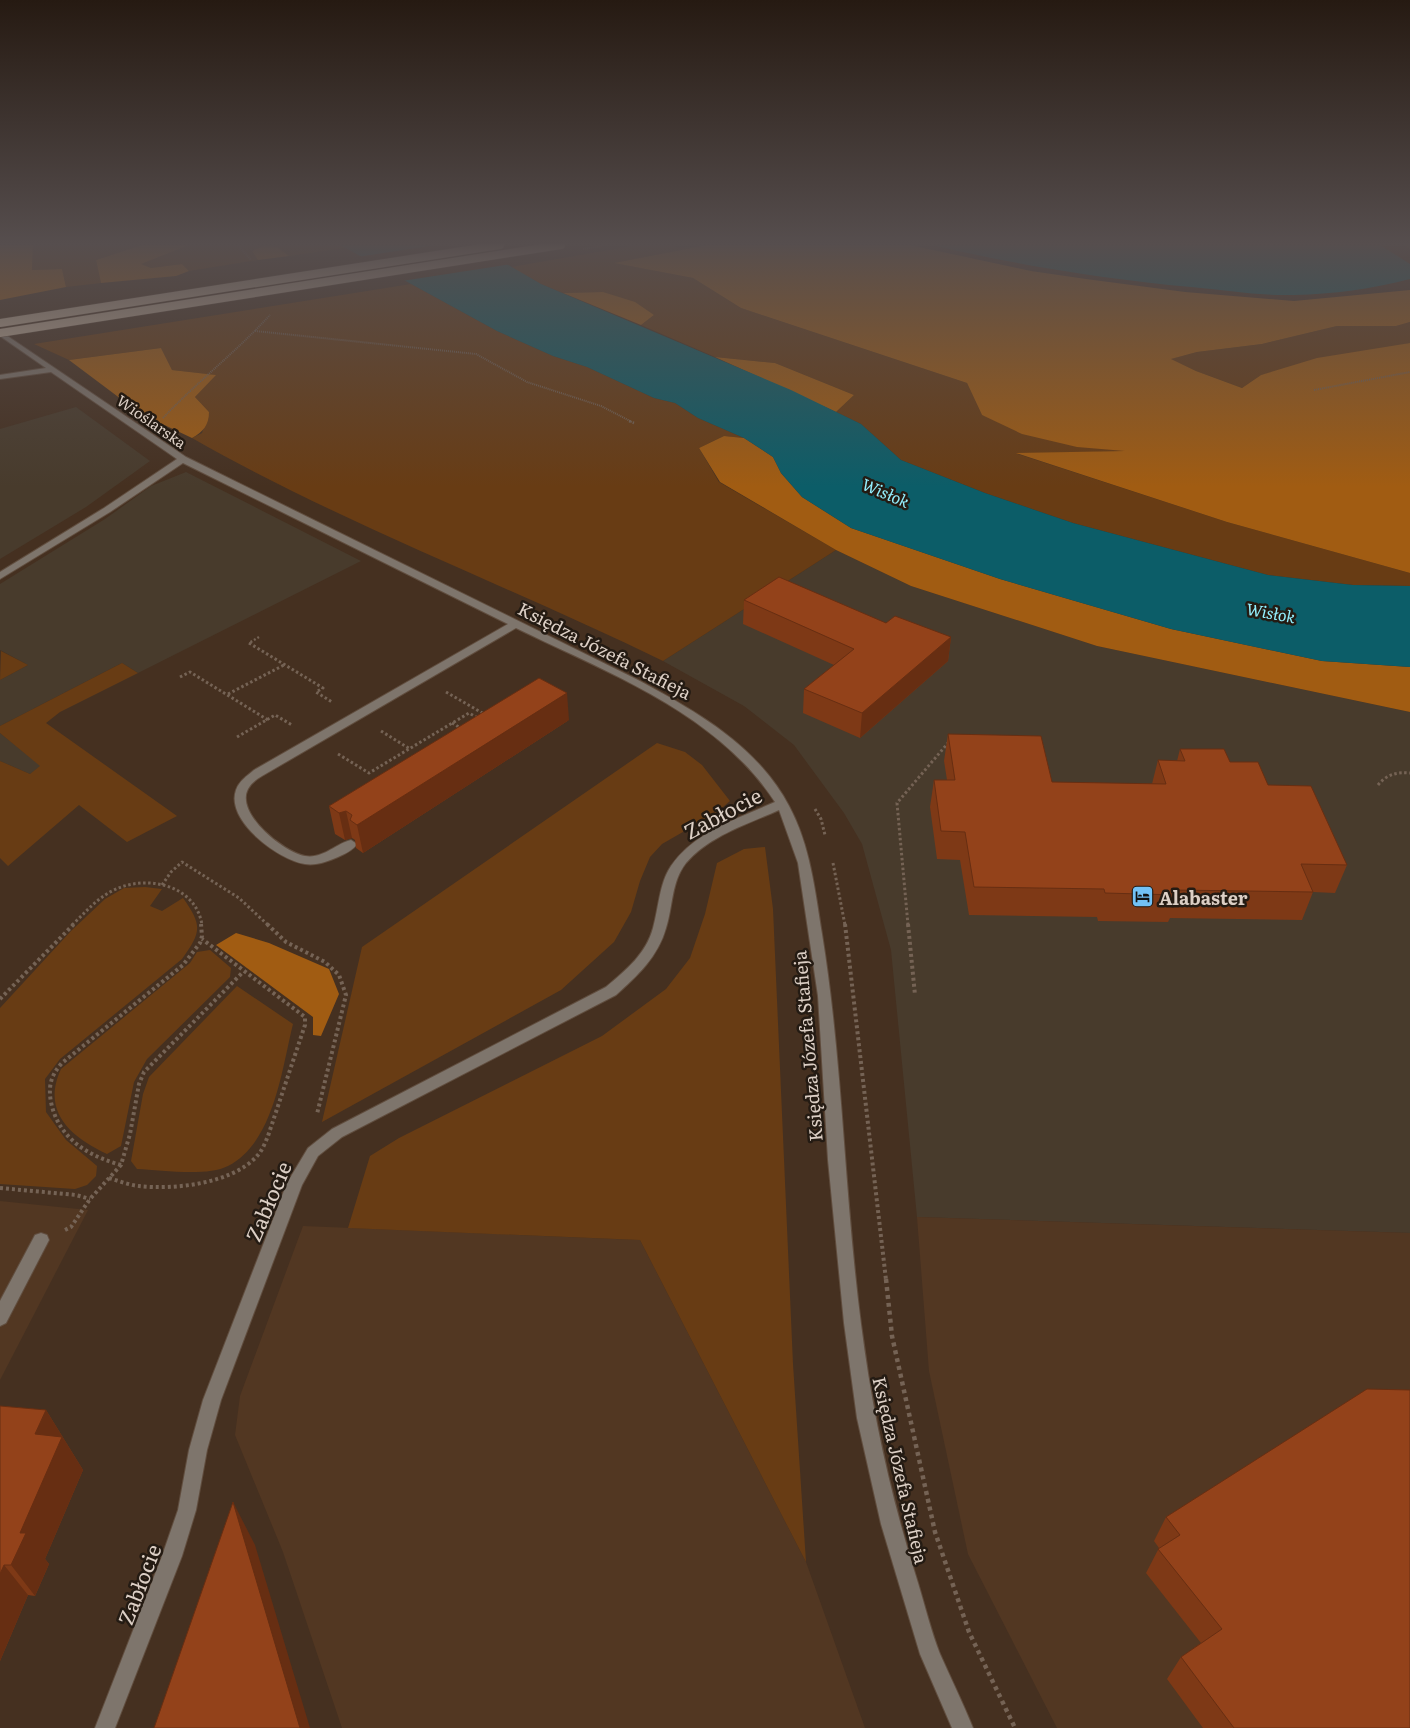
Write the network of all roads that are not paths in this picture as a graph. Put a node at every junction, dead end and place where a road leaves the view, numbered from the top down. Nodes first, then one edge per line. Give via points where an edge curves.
1 (47, 326) edge
2 (0, 333) edge
3 (53, 369) junction
4 (0, 378) edge
5 (183, 459) junction
6 (0, 576) edge
7 (515, 624) junction
8 (782, 804) junction
9 (351, 844) edge
10 (41, 1240) road end
11 (0, 1318) edge
12 (105, 1728) edge
13 (963, 1728) edge

1 - 2 main road, bridge
2 - 3 street, Wioślarska
3 - 4 street
3 - 5 street, Wioślarska
5 - 6 street, Wioślarska
5 - 7 street, Księdza Józefa Stafieja
7 - 8 street, Księdza Józefa Stafieja via 632,681 714,730 763,777
7 - 9 street via 258,773 241,790 239,803 244,816 292,857 306,861 319,859
8 - 12 street, Zabłocie via 700,844 682,860 668,882 656,939 640,965 611,991 337,1133 312,1152 295,1183 212,1400 198,1450 187,1510 172,1556
8 - 13 street, Księdza Józefa Stafieja via 804,863 825,996 836,1160 866,1418 890,1524 930,1654
10 - 11 street

